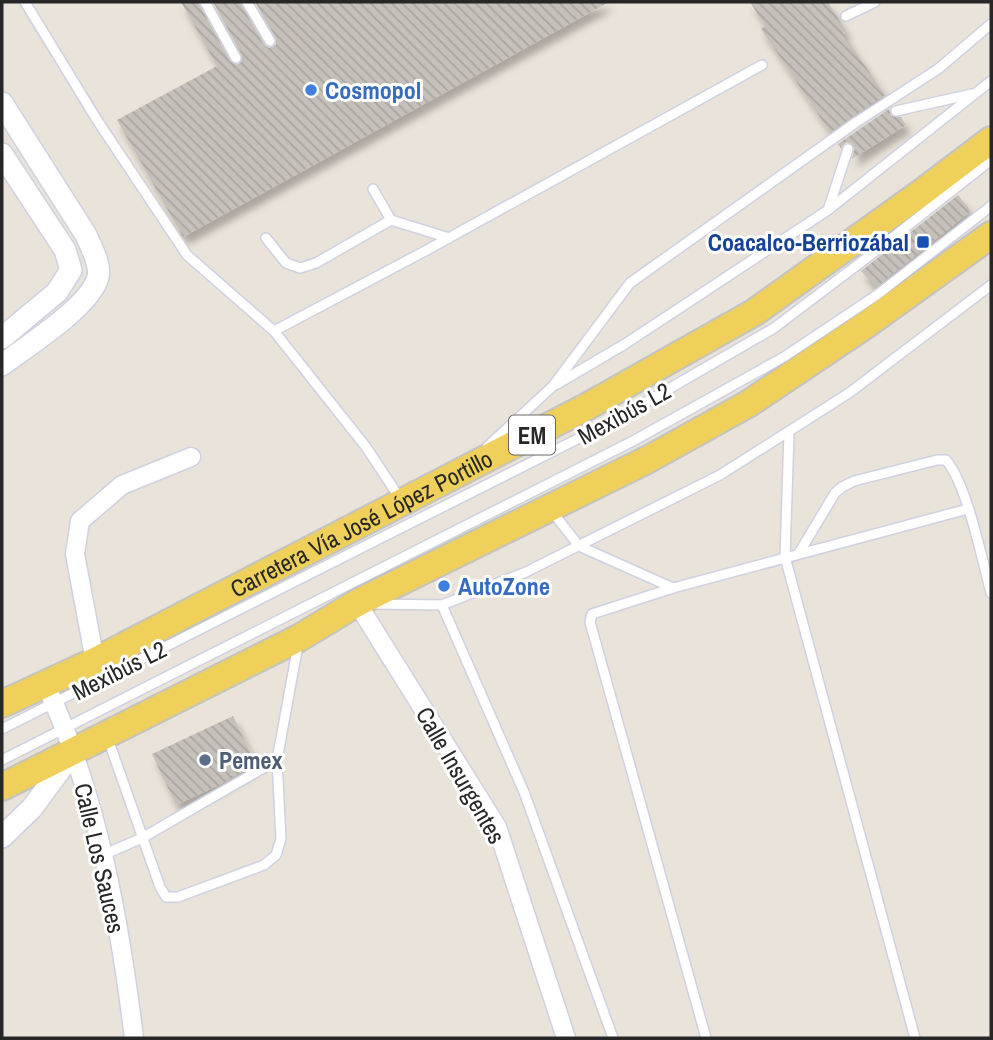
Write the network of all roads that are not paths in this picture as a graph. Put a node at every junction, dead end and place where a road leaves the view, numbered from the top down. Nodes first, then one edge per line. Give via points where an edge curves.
1 (25, 2) edge
2 (205, 2) edge
3 (247, 2) edge
4 (875, 2) edge
5 (846, 16) dead end
6 (991, 24) edge
7 (270, 41) dead end
8 (236, 58) dead end
9 (762, 65) dead end
10 (991, 81) edge
11 (977, 92) junction
12 (2, 103) edge
13 (896, 111) dead end
14 (991, 140) edge
15 (848, 149) dead end
16 (2, 154) edge
17 (991, 160) edge
18 (373, 189) dead end
19 (991, 206) edge
20 (828, 210) junction
21 (391, 220) junction
22 (991, 235) edge
23 (266, 237) dead end
24 (449, 238) junction
25 (991, 285) edge
26 (274, 331) junction
27 (2, 338) edge
28 (2, 365) edge
29 (554, 386) junction
30 (789, 432) junction
31 (191, 457) dead end
32 (458, 473) junction
33 (402, 501) junction
34 (550, 509) junction
35 (968, 509) junction
36 (579, 546) junction
37 (799, 554) junction
38 (785, 557) junction
39 (673, 588) junction
40 (991, 593) edge
41 (357, 603) junction
42 (442, 605) junction
43 (299, 638) junction
44 (95, 661) junction
45 (50, 693) junction
46 (2, 704) edge
47 (2, 729) edge
48 (106, 734) junction
49 (70, 740) junction
50 (2, 760) edge
51 (277, 760) junction
52 (2, 787) edge
53 (2, 837) edge
54 (142, 838) junction
55 (103, 855) junction
56 (134, 1038) edge
57 (566, 1038) edge
58 (613, 1038) edge
59 (706, 1038) edge
60 (915, 1038) edge

1 - 26 lane via 187,256
2 - 8 lane
3 - 7 lane
4 - 5 lane
6 - 29 lane via 938,69 630,283
9 - 24 lane
10 - 11 lane
11 - 13 lane
11 - 20 lane
12 - 28 street via 86,235 99,274 92,293 74,310
14 - 32 main road, Carretera Vía José López Portillo / EM via 754,312
15 - 20 lane
16 - 27 street via 65,250 71,270 57,292
17 - 45 lane, Mexibús L2 via 774,328 626,413
18 - 21 lane
19 - 49 lane, Mexibús L2 via 877,295 784,357
20 - 29 lane
21 - 23 lane via 300,268 286,263
21 - 24 lane
22 - 34 main road via 748,404
24 - 26 lane
25 - 30 lane via 849,393
26 - 33 lane via 366,447
29 - 32 lane
30 - 36 lane via 720,475
30 - 38 lane
31 - 44 street via 122,485 80,522 75,554
32 - 33 main road, Carretera Vía José López Portillo / EM
33 - 44 main road, Carretera Vía José López Portillo / EM
34 - 36 lane
34 - 41 main road
35 - 37 lane
35 - 37 lane via 946,460 854,481 835,493
35 - 40 lane
36 - 39 lane
36 - 42 lane
37 - 38 lane
38 - 39 lane
38 - 60 lane
39 - 59 lane via 599,610 590,622
41 - 42 lane
41 - 43 main road
41 - 57 street, Calle Insurgentes via 496,827
42 - 58 lane via 524,792
43 - 48 main road
43 - 51 lane
44 - 45 main road, Carretera Vía José López Portillo / EM
45 - 46 main road, Carretera Vía José López Portillo / EM
45 - 47 lane, Mexibús L2
45 - 49 street, Calle Los Sauces
48 - 49 main road
48 - 54 lane
49 - 50 lane, Mexibús L2
49 - 52 main road
49 - 53 street via 32,808
49 - 55 street, Calle Los Sauces
51 - 54 lane
51 - 54 lane via 281,839 276,855 264,866 178,897 166,897
54 - 55 lane
55 - 56 street, Calle Los Sauces

